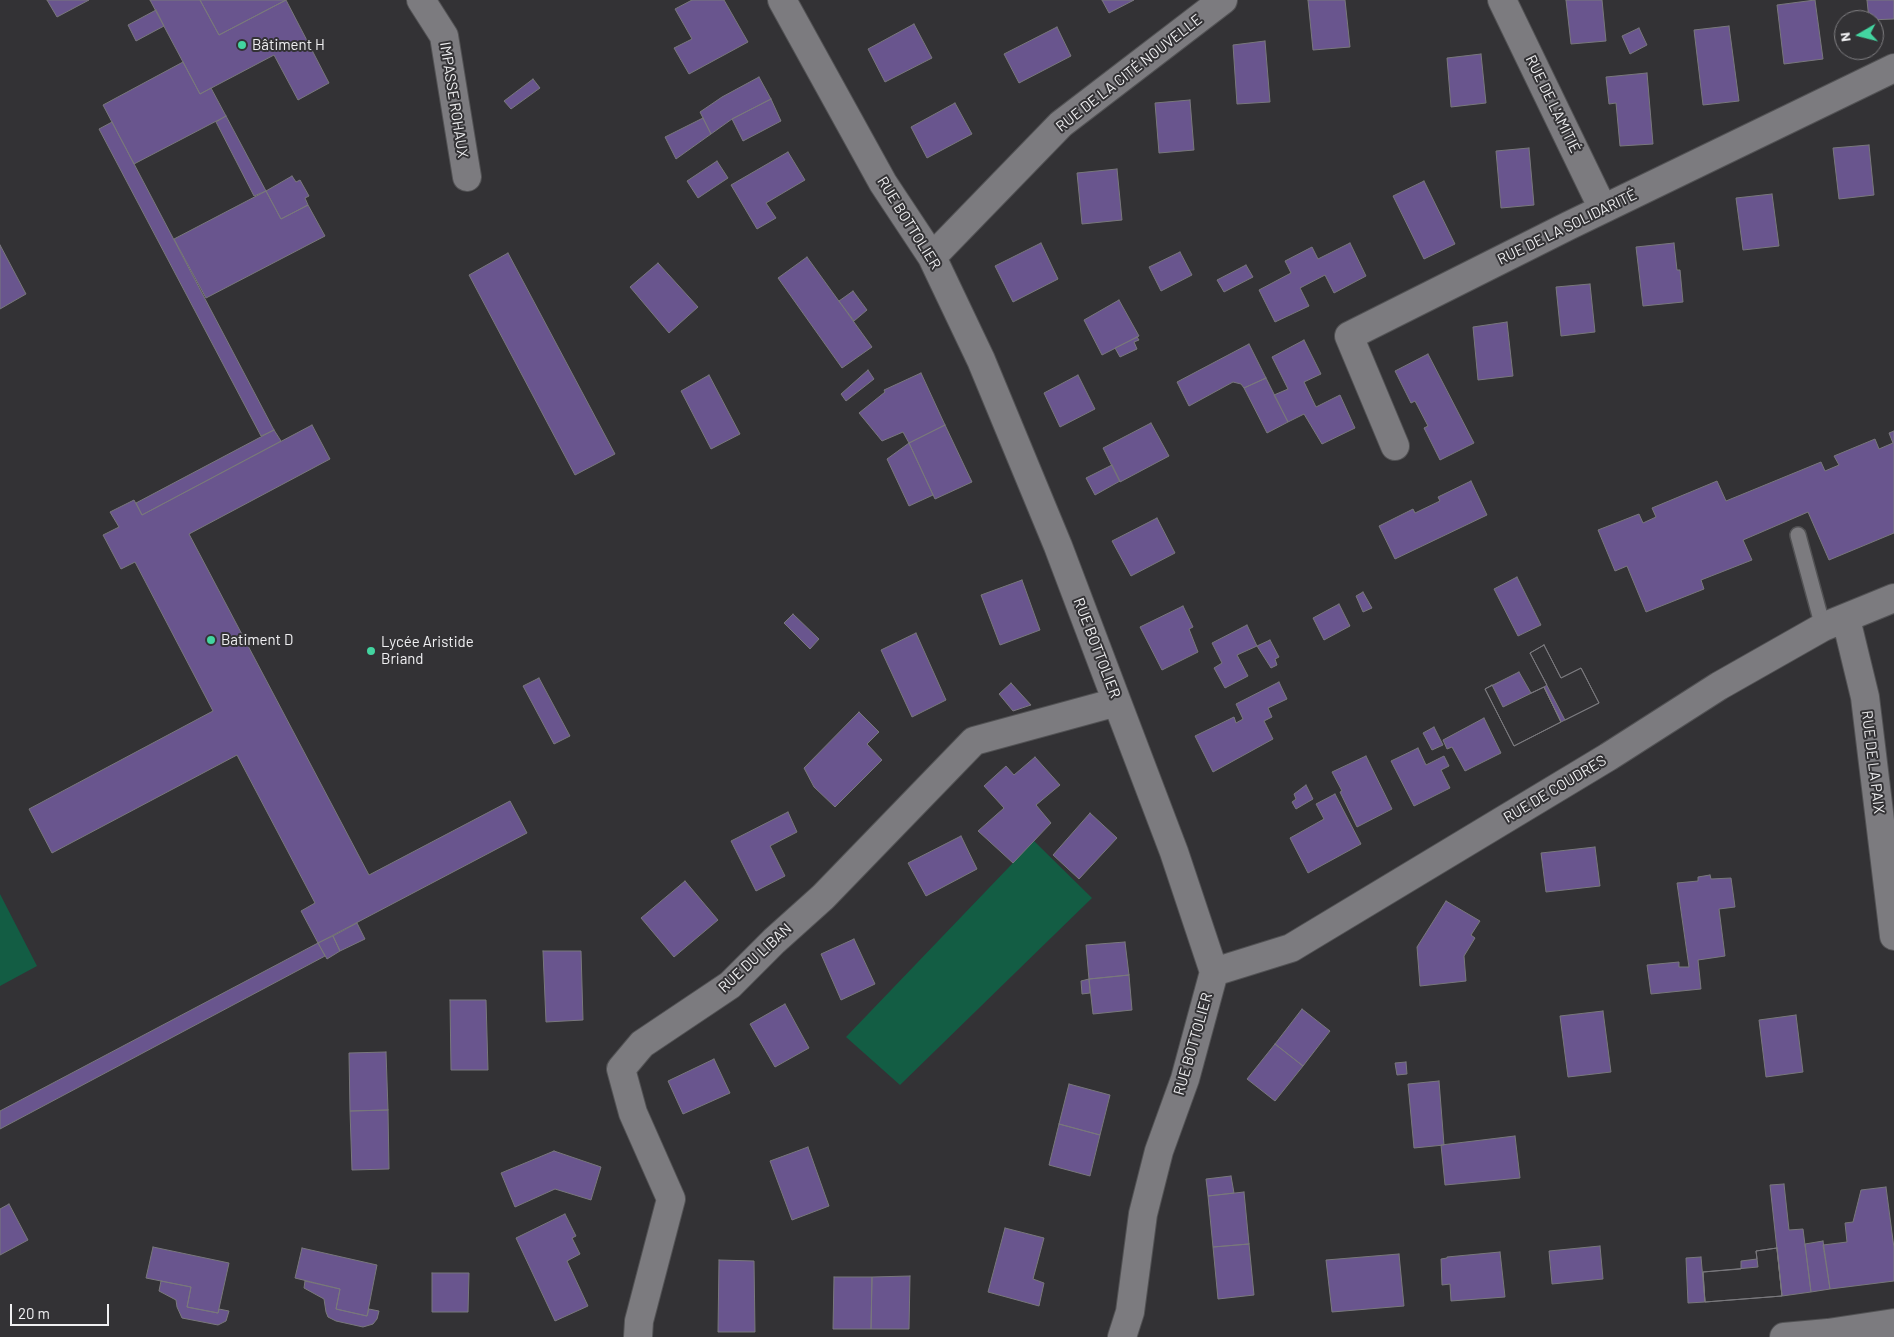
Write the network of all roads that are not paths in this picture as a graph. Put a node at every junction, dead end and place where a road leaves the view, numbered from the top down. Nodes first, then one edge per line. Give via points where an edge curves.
1 (421, 0) edge
2 (782, 0) edge
3 (1223, 0) edge
4 (1502, 0) edge
5 (1894, 68) edge
6 (467, 177) dead end
7 (1603, 209) junction
8 (932, 257) junction
9 (1395, 446) dead end
10 (1798, 536) dead end
11 (1894, 598) edge
12 (1834, 623) junction
13 (1117, 702) junction
14 (1894, 936) edge
15 (1214, 972) junction
16 (1894, 1323) edge
17 (638, 1337) edge
18 (1122, 1337) edge
19 (1784, 1337) edge

1 - 6 street, IMPASSE ROHAUX via 444,36
2 - 8 street, RUE BOTTOLIER via 883,183
3 - 8 street, RUE DE LA CITÉ NOUVELLE via 1061,124
4 - 7 street, RUE DE L'AMITIÉ
5 - 7 street, RUE DE LA SOLIDARITÉ
7 - 9 street, RUE DE LA SOLIDARITÉ via 1349,336
8 - 13 street, RUE BOTTOLIER via 981,360 1058,546
10 - 12 lane
11 - 12 street, RUE DE COUDRES
12 - 14 street, RUE DE LA PAIX via 1865,697
12 - 15 street, RUE DE COUDRES via 1718,686 1291,948
13 - 15 street, RUE BOTTOLIER via 1174,852
13 - 17 street, RUE DU LIBAN via 974,741 823,897 730,985 642,1044 621,1069 633,1114 672,1199 639,1321
15 - 18 street, RUE BOTTOLIER via 1185,1079 1159,1151 1144,1214 1130,1312
16 - 19 street

